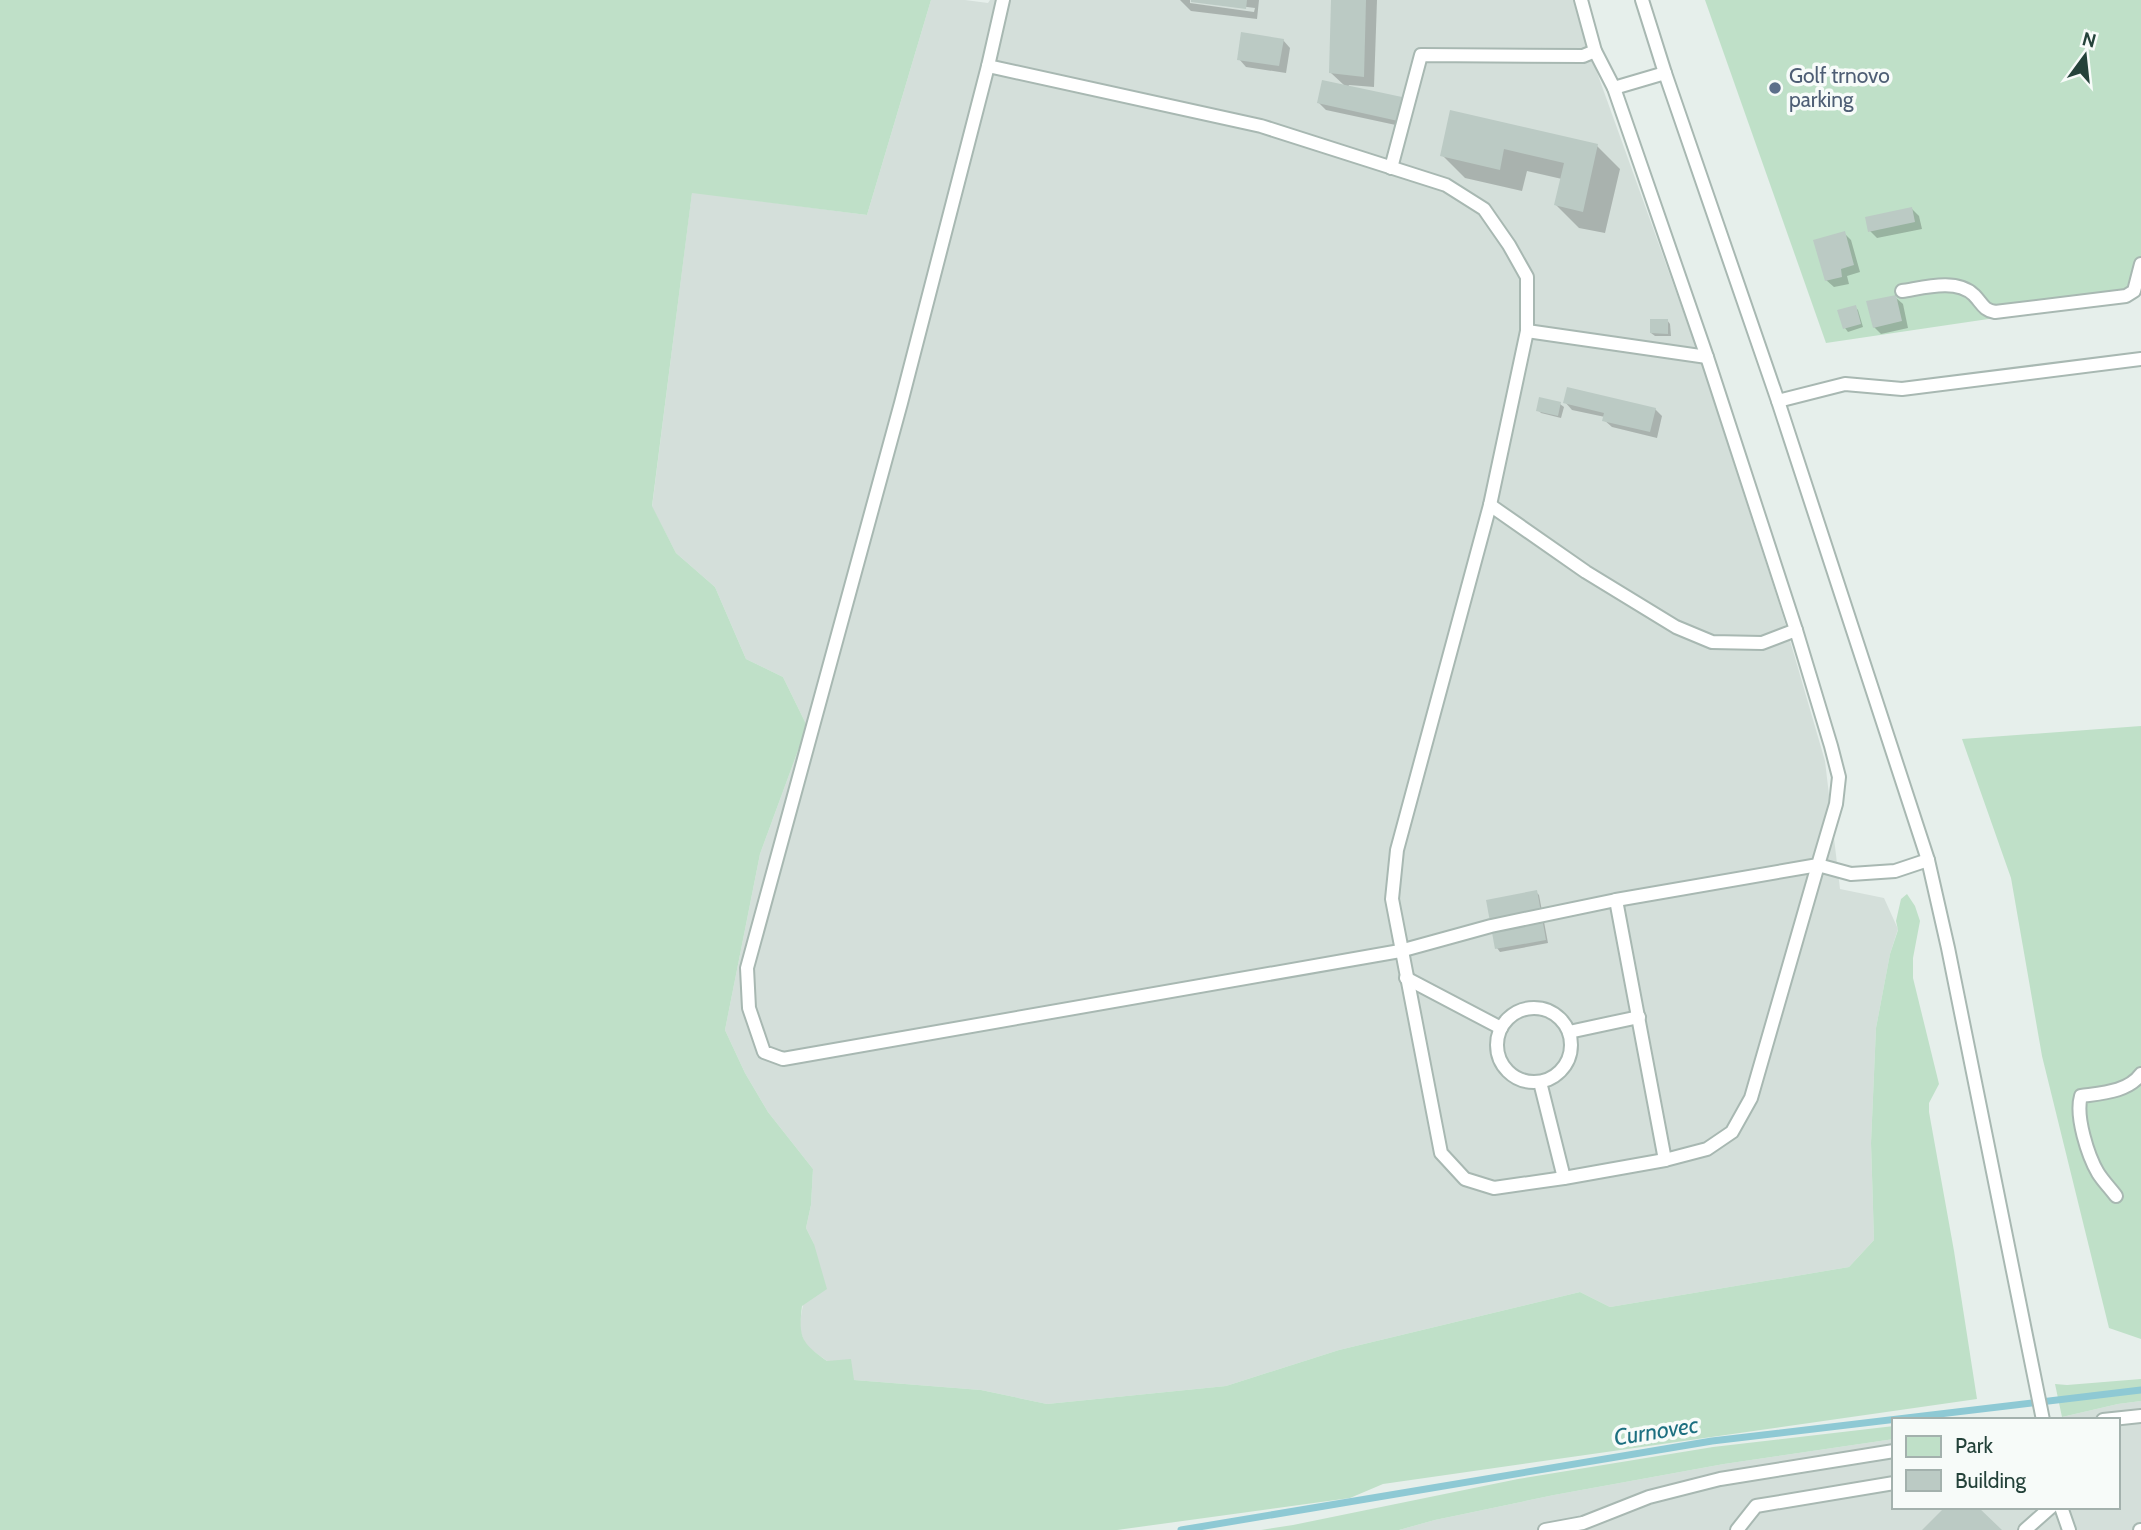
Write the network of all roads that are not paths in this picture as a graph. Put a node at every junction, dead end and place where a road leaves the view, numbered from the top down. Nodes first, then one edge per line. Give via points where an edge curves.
1 (1003, 0) edge
2 (1581, 0) edge
3 (1642, 0) edge
4 (1595, 51) junction
5 (988, 66) junction
6 (1665, 73) junction
7 (1614, 88) junction
8 (1391, 167) junction
9 (2141, 264) edge
10 (1902, 291) dead end
11 (1527, 331) junction
12 (1707, 356) junction
13 (2141, 359) edge
14 (1779, 401) junction
15 (1490, 505) junction
16 (1796, 630) junction
17 (1928, 860) junction
18 (1818, 865) junction
19 (1616, 901) junction
20 (1400, 951) junction
21 (1406, 978) junction
22 (1639, 1017) junction
23 (1501, 1028) junction
24 (1569, 1032) junction
25 (2141, 1074) edge
26 (1540, 1082) junction
27 (1665, 1160) junction
28 (1564, 1178) junction
29 (2116, 1196) dead end
30 (2141, 1416) edge
31 (2043, 1418) edge
32 (2120, 1418) edge
33 (1892, 1451) edge
34 (1892, 1483) edge
35 (2049, 1509) edge
36 (2063, 1509) edge
37 (1584, 1527) edge
38 (1545, 1530) edge
39 (1737, 1530) edge
40 (2025, 1530) edge
41 (2069, 1530) edge

1 - 5 lane
2 - 4 lane
3 - 6 lane
4 - 7 lane
4 - 8 lane via 1583,57 1421,55
5 - 8 lane via 1261,125
5 - 20 lane via 747,968 749,1008 764,1052 783,1059
6 - 7 lane
6 - 14 lane
7 - 12 lane
8 - 11 lane via 1446,185 1484,209 1528,278
9 - 10 lane via 2134,291 2126,296 1995,312 1987,311 1965,289 1952,286
11 - 12 lane
11 - 15 lane
12 - 16 lane
13 - 14 lane via 1902,389 1845,384
14 - 17 lane
15 - 16 lane via 1675,627 1712,642 1762,643
15 - 20 lane via 1396,850 1392,899
16 - 18 lane via 1839,777
17 - 18 lane via 1895,871 1851,874
17 - 31 lane
18 - 19 lane
18 - 27 lane via 1751,1098 1732,1132 1707,1149
19 - 20 lane via 1491,926
19 - 22 lane
20 - 21 lane
21 - 23 lane
21 - 28 lane via 1441,1153 1465,1180 1494,1188
22 - 24 lane
22 - 27 lane
23 - 24 lane via 1508,1018 1530,1008 1553,1014
23 - 26 lane via 1497,1051 1507,1072 1517,1079
24 - 26 lane via 1566,1064
25 - 29 lane via 2118,1090 2081,1096 2079,1104 2082,1133 2097,1171
26 - 28 lane
27 - 28 lane
30 - 32 lane
33 - 37 lane via 1720,1479 1649,1497
34 - 39 lane via 1756,1506
35 - 40 lane
36 - 41 lane
37 - 38 lane

